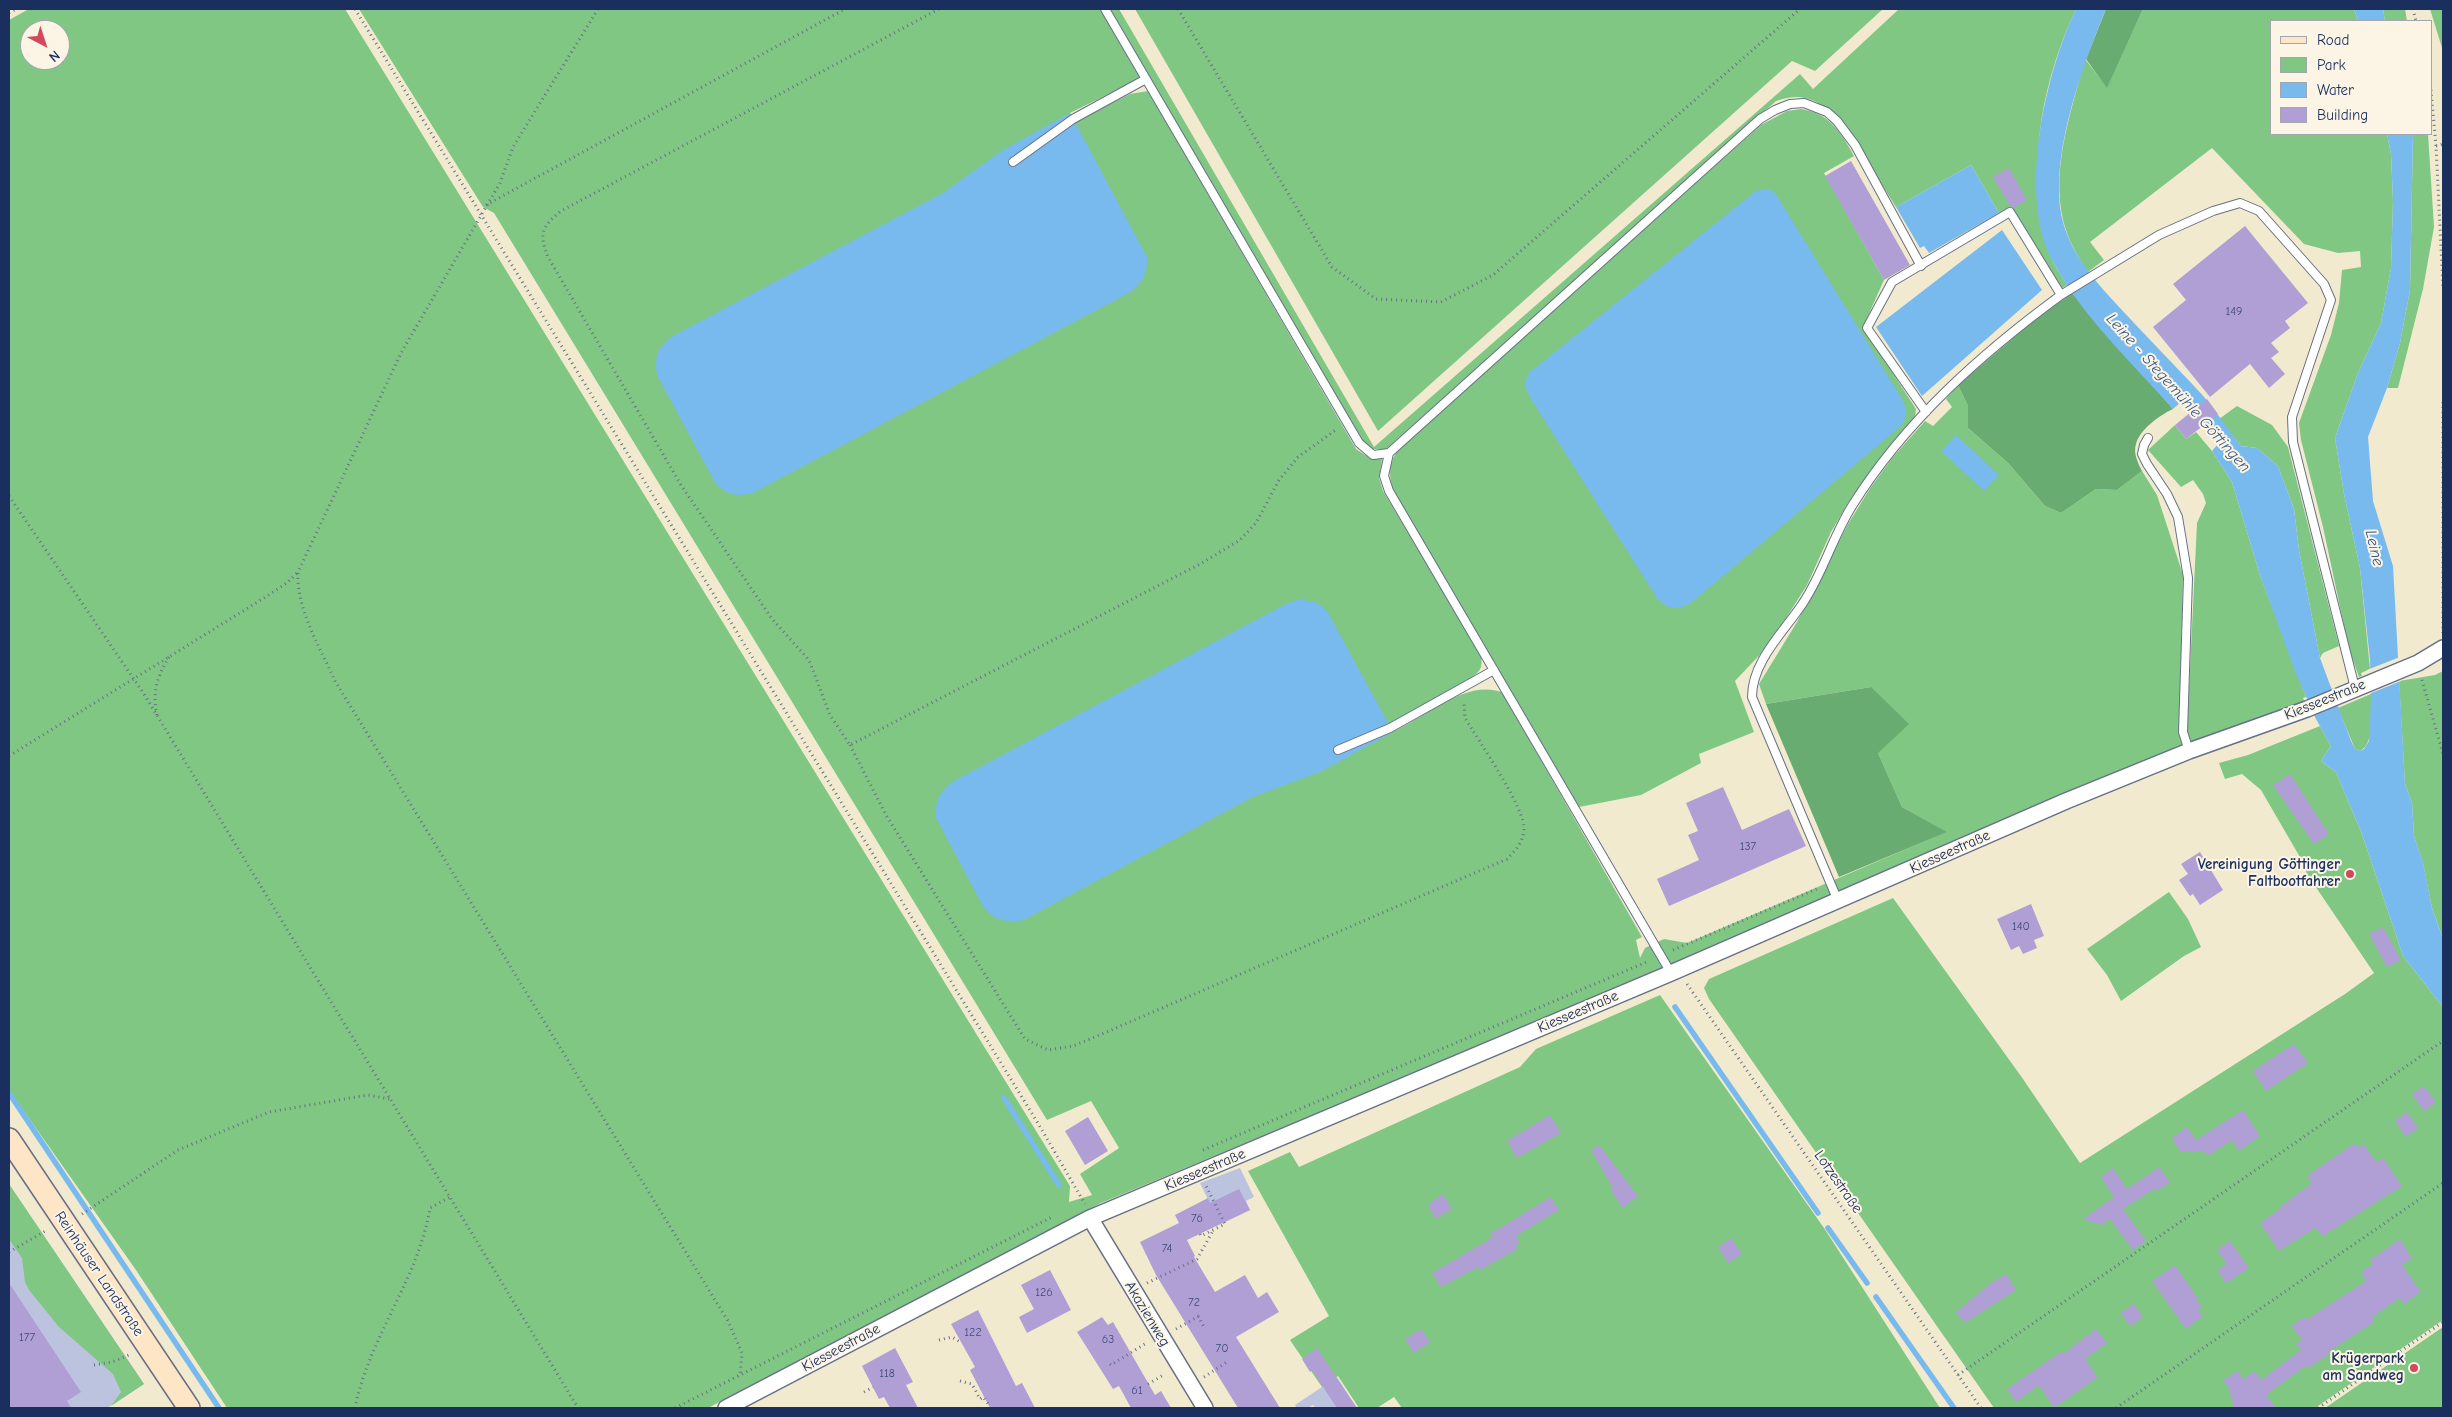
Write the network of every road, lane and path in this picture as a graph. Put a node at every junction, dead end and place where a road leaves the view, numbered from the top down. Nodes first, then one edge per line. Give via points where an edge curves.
1 (16, 9) edge
2 (355, 9) edge
3 (598, 9) edge
4 (845, 9) edge
5 (939, 9) edge
6 (1105, 9) edge
7 (1178, 9) edge
8 (1800, 9) edge
9 (9, 13) edge
10 (1146, 79) junction
11 (2432, 101) edge
12 (2443, 144) edge
13 (2436, 146) junction
14 (1013, 162) dead end
15 (486, 206) junction
16 (480, 213) junction
17 (1921, 266) junction
18 (2443, 288) edge
19 (2062, 295) junction
20 (2443, 399) edge
21 (1926, 412) junction
22 (1347, 422) junction
23 (2148, 438) dead end
24 (1389, 453) junction
25 (9, 496) edge
26 (298, 572) junction
27 (2443, 636) edge
28 (2443, 648) edge
29 (169, 656) junction
30 (2411, 665) junction
31 (1494, 670) junction
32 (133, 678) junction
33 (1472, 684) junction
34 (2360, 686) junction
35 (158, 720) junction
36 (850, 745) junction
37 (1338, 750) dead end
38 (2190, 751) junction
39 (2443, 754) edge
40 (9, 756) edge
41 (1838, 901) junction
42 (1674, 971) junction
43 (2443, 1041) edge
44 (390, 1099) junction
45 (9, 1139) edge
46 (1199, 1172) junction
47 (2443, 1183) edge
48 (450, 1197) junction
49 (1075, 1205) dead end
50 (1057, 1214) dead end
51 (78, 1216) dead end
52 (1090, 1218) junction
53 (1214, 1229) junction
54 (45, 1231) dead end
55 (1200, 1234) dead end
56 (9, 1252) edge
57 (1133, 1290) junction
58 (1198, 1316) dead end
59 (2443, 1322) edge
60 (1204, 1327) dead end
61 (939, 1340) dead end
62 (962, 1343) dead end
63 (130, 1355) dead end
64 (1227, 1362) dead end
65 (94, 1365) dead end
66 (1958, 1375) junction
67 (740, 1376) junction
68 (960, 1381) dead end
69 (1191, 1385) junction
70 (873, 1388) dead end
71 (864, 1392) dead end
72 (989, 1405) dead end
73 (189, 1408) edge
74 (355, 1408) edge
75 (578, 1408) edge
76 (675, 1408) edge
77 (726, 1408) edge
78 (1205, 1408) edge
79 (1980, 1408) edge
80 (2116, 1408) edge
81 (2318, 1408) edge

1 - 9 path
2 - 16 path
3 - 15 path via 513,147 500,183
4 - 15 path
5 - 36 path via 561,211 547,222 541,239 548,257 681,485 772,619 809,660 830,716
6 - 10 lane
7 - 8 path via 1332,267 1376,299 1441,302 1494,275
10 - 14 lane via 1073,119
10 - 22 lane
11 - 13 path
12 - 13 path
13 - 18 path
15 - 16 path
16 - 26 path via 401,353
16 - 49 path via 1083,1200
17 - 19 lane via 2010,212
17 - 21 lane via 1892,282 1868,328
17 - 24 lane via 1846,132 1827,112 1816,106 1790,104 1760,119
19 - 21 lane via 2030,318
19 - 34 lane via 2159,235 2240,203 2259,211 2324,284 2331,300 2292,417 2293,442
20 - 27 path
21 - 41 lane via 1886,458 1852,506 1804,602 1758,668 1752,684 1752,698
22 - 24 lane via 1366,451 1373,455
22 - 36 path via 1298,457 1279,480 1256,523 1240,540
23 - 38 lane via 2142,454 2178,517 2188,578 2183,732
24 - 31 lane via 1384,476 1389,491
25 - 32 path
26 - 29 path via 287,584
26 - 67 path via 300,600 335,681 728,1321 742,1353
28 - 30 street, Kiesseestraße
29 - 32 path
29 - 35 path via 155,688
30 - 34 street, Kiesseestraße
30 - 39 path
31 - 33 lane
31 - 42 lane
32 - 35 path
32 - 40 path
33 - 36 path via 1464,702 1465,718 1521,812 1524,830 1518,846 1507,859 1088,1040 1048,1050 1025,1039 886,815
33 - 37 lane via 1390,728
34 - 38 street, Kiesseestraße via 2307,709
35 - 44 path
38 - 41 street, Kiesseestraße via 2066,801
41 - 42 street, Kiesseestraße
42 - 46 street, Kiesseestraße
42 - 66 path, Lotzestraße
43 - 66 path
44 - 48 path
44 - 51 path via 368,1095 269,1112 178,1150
45 - 73 main road, Reinhäuser Landstraße
46 - 52 street, Kiesseestraße
46 - 53 path via 1225,1224
47 - 80 path
48 - 74 path via 430,1208 422,1245 376,1345
48 - 75 path
50 - 67 path
52 - 57 street, Akazienweg
52 - 77 street, Kiesseestraße
53 - 55 path
53 - 57 path via 1197,1259
54 - 56 path
57 - 69 street, Akazienweg
58 - 60 path
59 - 81 path
61 - 62 path via 952,1337
63 - 65 path
64 - 69 path
66 - 79 path, Lotzestraße
67 - 76 path
68 - 72 path via 972,1384 980,1399 983,1397
69 - 78 street, Akazienweg
70 - 71 path

